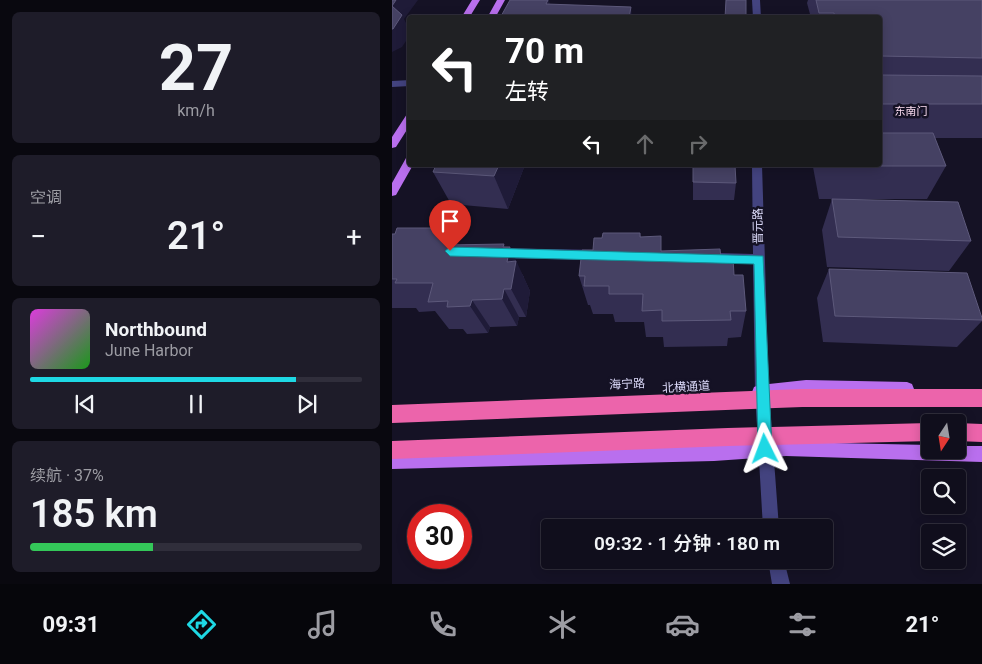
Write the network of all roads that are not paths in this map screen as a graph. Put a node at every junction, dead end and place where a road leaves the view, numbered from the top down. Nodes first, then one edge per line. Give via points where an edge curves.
1 (476, 0) edge
2 (501, 0) edge
3 (756, 0) edge
4 (467, 15) edge
5 (493, 15) edge
6 (757, 15) edge
7 (392, 84) edge
8 (407, 84) edge
9 (407, 121) edge
10 (392, 145) edge
11 (407, 166) edge
12 (757, 167) edge
13 (392, 192) edge
14 (481, 252) edge
15 (610, 256) edge
16 (700, 258) edge
17 (759, 259) junction
18 (982, 391) edge
19 (762, 392) junction
20 (982, 398) edge
21 (392, 406) edge
22 (392, 414) edge
23 (921, 432) edge
24 (966, 432) edge
25 (982, 433) edge
26 (765, 449) junction
27 (392, 450) edge
28 (982, 454) edge
29 (392, 461) edge
30 (770, 519) edge
31 (778, 569) edge
32 (780, 584) edge

1 - 4 main road
2 - 5 main road
3 - 6 street
7 - 8 street
9 - 10 main road
11 - 13 main road
12 - 17 street, 晋元路
14 - 15 street
16 - 17 street
17 - 19 street, 晋元路
18 - 19 main road, 海宁路 via 806,387
19 - 21 main road, 海宁路
19 - 26 street, 晋元路
20 - 22 highway, 北横通道, bridge via 802,398
23 - 27 highway, bridge via 808,433
24 - 25 highway
26 - 28 main road
26 - 29 main road
26 - 30 street, 晋元路
31 - 32 street

